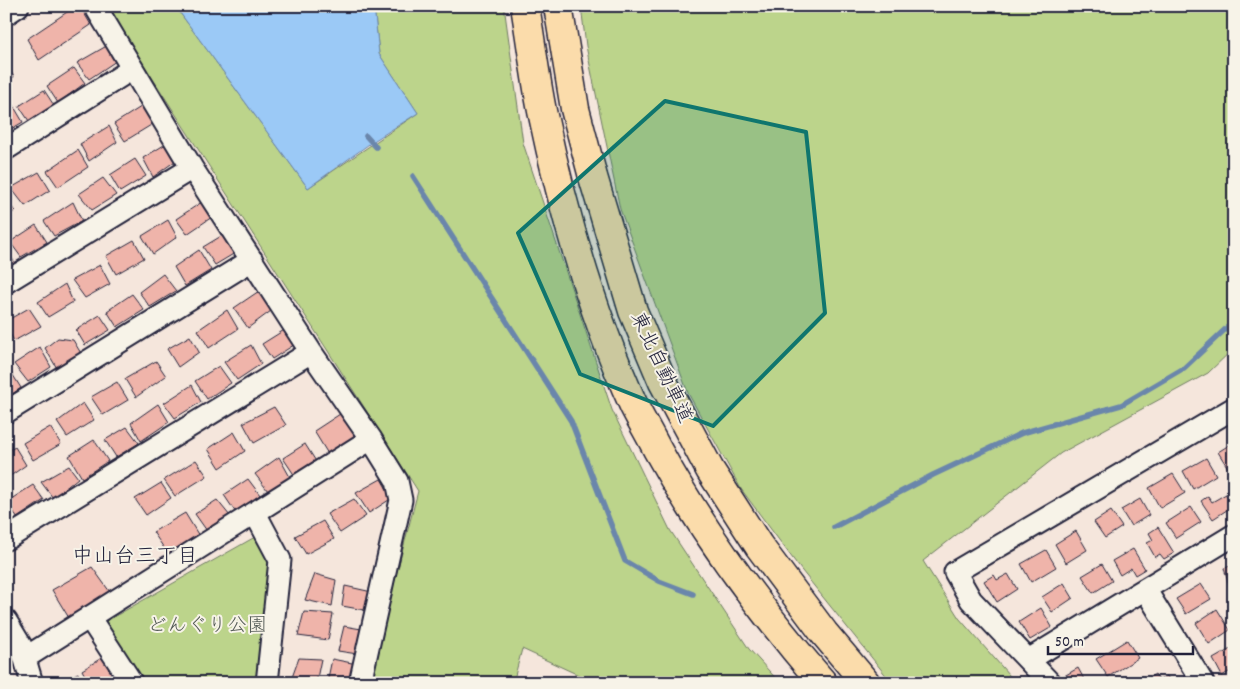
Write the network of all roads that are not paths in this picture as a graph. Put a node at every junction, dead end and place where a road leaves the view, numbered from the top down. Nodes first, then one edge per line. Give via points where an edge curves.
1 (18, 6) edge
2 (95, 6) edge
3 (525, 6) edge
4 (558, 6) edge
5 (6, 14) edge
6 (132, 69) junction
7 (6, 149) edge
8 (192, 168) junction
9 (252, 260) junction
10 (6, 282) edge
11 (311, 352) junction
12 (1234, 408) edge
13 (6, 412) edge
14 (371, 439) junction
15 (255, 513) junction
16 (1234, 535) edge
17 (6, 539) edge
18 (1145, 589) junction
19 (89, 617) junction
20 (6, 621) edge
21 (25, 658) junction
22 (1030, 659) junction
23 (32, 683) edge
24 (132, 683) edge
25 (267, 683) edge
26 (360, 683) edge
27 (822, 683) edge
28 (866, 683) edge
29 (1050, 683) edge
30 (1203, 683) edge

1 - 5 street
2 - 6 street
3 - 27 highway, 東北自動車道 via 542,110 569,224 603,330 634,406 678,487 730,566
4 - 28 highway, 東北自動車道 via 575,109 593,177 633,311 663,382 710,470 759,546
6 - 7 street
6 - 8 street
8 - 9 street
8 - 10 street
9 - 11 street
9 - 13 street
11 - 14 street
11 - 17 street
12 - 22 street via 955,572 971,600
14 - 15 street
14 - 26 street via 397,481 401,500
15 - 19 street
15 - 25 street via 280,560
16 - 18 street
18 - 22 street
18 - 30 street
19 - 21 street
19 - 24 street
20 - 21 street
21 - 23 street
22 - 29 street

